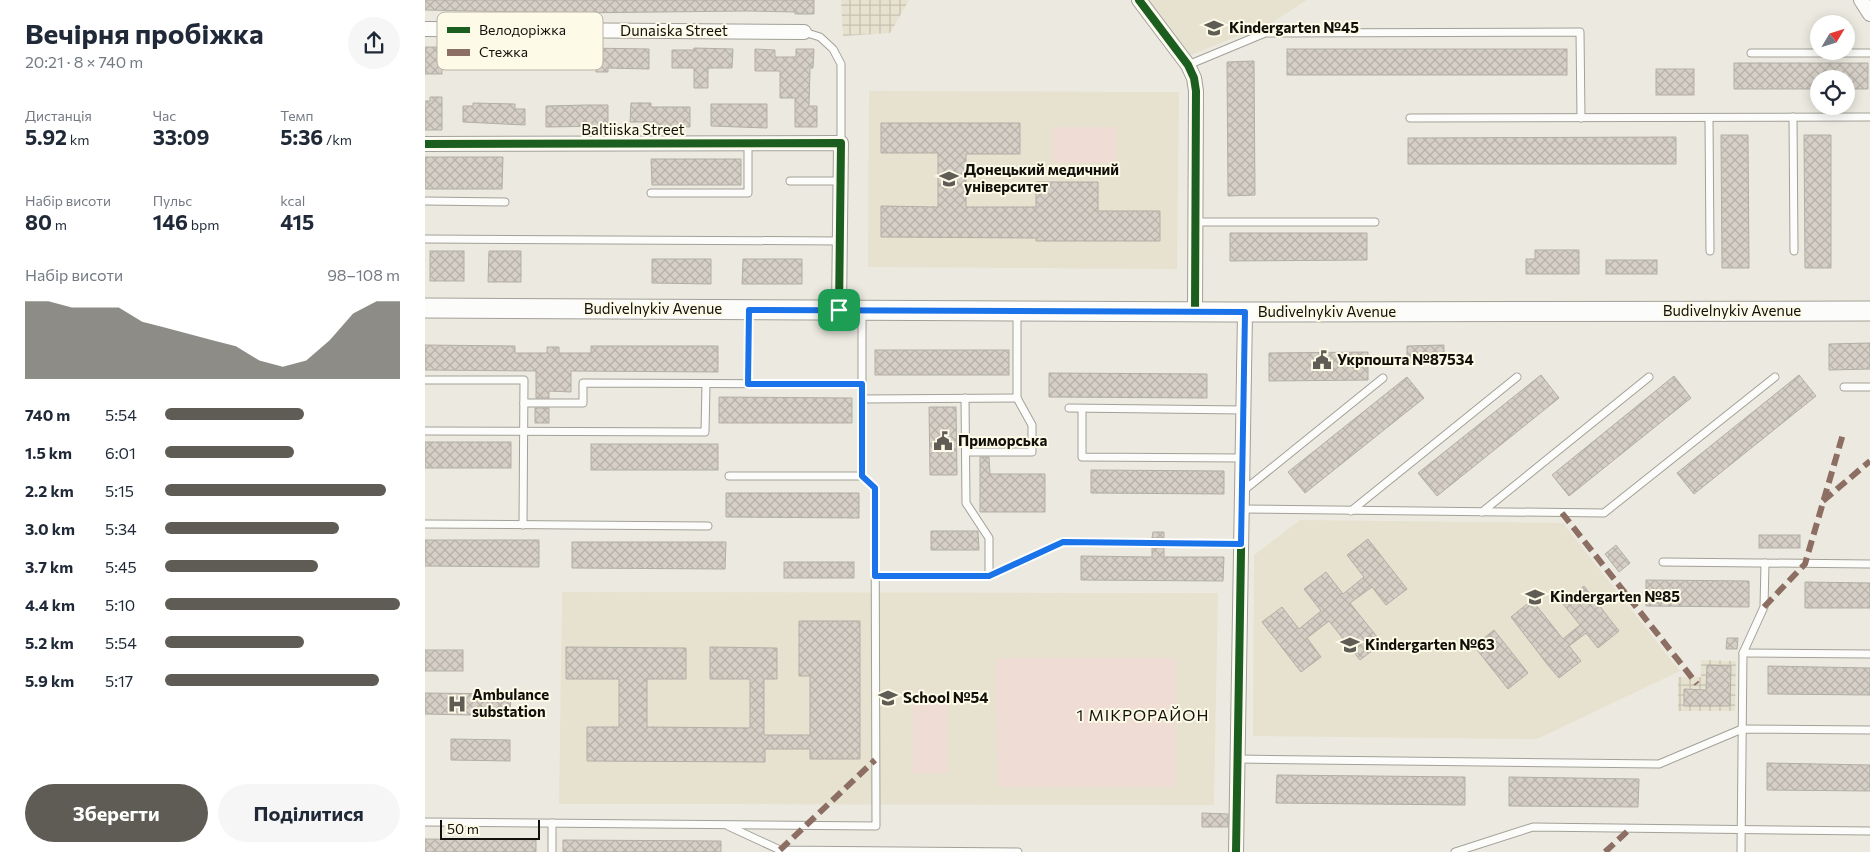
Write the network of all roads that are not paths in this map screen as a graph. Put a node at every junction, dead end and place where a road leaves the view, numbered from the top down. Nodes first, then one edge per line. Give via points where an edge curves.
1 (1139, 0) edge
2 (1861, 0) edge
3 (1870, 14) edge
4 (603, 30) edge
5 (804, 32) joint
6 (1870, 52) edge
7 (1751, 53) dead end
8 (1188, 65) junction
9 (1870, 117) edge
10 (1410, 118) dead end
11 (1581, 118) junction
12 (1709, 118) junction
13 (1793, 118) junction
14 (841, 143) junction
15 (425, 144) edge
16 (748, 144) junction
17 (790, 181) dead end
18 (840, 181) junction
19 (651, 193) dead end
20 (425, 201) edge
21 (505, 202) dead end
22 (1195, 222) junction
23 (1375, 222) dead end
24 (425, 239) edge
25 (840, 241) junction
26 (1710, 251) dead end
27 (1794, 251) dead end
28 (425, 308) edge
29 (749, 310) junction
30 (839, 310) junction
31 (862, 310) junction
32 (1017, 311) junction
33 (1870, 311) edge
34 (1195, 312) junction
35 (1245, 312) junction
36 (1517, 377) dead end
37 (1649, 377) dead end
38 (1775, 377) dead end
39 (1383, 378) dead end
40 (425, 380) edge
41 (705, 384) junction
42 (748, 384) junction
43 (862, 384) junction
44 (1844, 387) dead end
45 (1870, 387) edge
46 (965, 398) junction
47 (1017, 398) junction
48 (862, 399) junction
49 (524, 403) junction
50 (1069, 408) dead end
51 (1082, 409) junction
52 (1243, 410) junction
53 (425, 431) edge
54 (524, 432) junction
55 (966, 452) junction
56 (1242, 458) junction
57 (729, 476) dead end
58 (862, 476) junction
59 (1242, 492) junction
60 (1241, 509) junction
61 (1351, 511) junction
62 (1482, 512) junction
63 (425, 524) edge
64 (523, 525) junction
65 (708, 526) dead end
66 (1241, 544) junction
67 (1663, 562) dead end
68 (1765, 563) junction
69 (1870, 564) edge
70 (875, 576) junction
71 (989, 576) junction
72 (1743, 653) junction
73 (1870, 654) edge
74 (1742, 729) junction
75 (1870, 730) edge
76 (1238, 759) junction
77 (425, 822) edge
78 (552, 823) junction
79 (724, 825) junction
80 (1742, 830) junction
81 (1870, 831) edge
82 (552, 852) edge
83 (999, 852) edge
84 (1018, 852) edge
85 (1236, 852) edge
86 (1455, 852) edge
87 (1741, 852) edge

1 - 8 street
2 - 3 street
4 - 5 street, Dunaiska Street
5 - 14 lane via 820,37 833,49 841,64
6 - 7 lane
8 - 11 lane via 1265,33 1580,32
8 - 22 street via 1196,91
9 - 13 lane
10 - 11 lane
11 - 12 lane
12 - 13 lane
12 - 26 lane
13 - 27 lane
14 - 16 street, Baltiiska Street
14 - 18 street
15 - 16 street, Baltiiska Street
16 - 19 lane via 748,194
17 - 18 lane
18 - 25 street
20 - 21 lane
22 - 23 lane
22 - 34 street
24 - 25 lane
25 - 30 street
28 - 29 main road, Budivelnykiv Avenue
29 - 30 main road, Budivelnykiv Avenue
29 - 42 lane
30 - 31 main road, Budivelnykiv Avenue
31 - 32 main road, Budivelnykiv Avenue
31 - 43 lane
32 - 34 main road, Budivelnykiv Avenue
32 - 47 lane
33 - 35 main road, Budivelnykiv Avenue
34 - 35 main road, Budivelnykiv Avenue
35 - 52 street
36 - 61 lane
37 - 62 lane
38 - 62 lane via 1604,514
39 - 59 lane
40 - 49 lane via 524,380
41 - 42 lane
41 - 49 lane via 583,383 583,403
41 - 54 lane via 705,432
42 - 43 lane
43 - 48 lane
44 - 45 lane
46 - 47 lane
46 - 48 lane
46 - 55 lane
47 - 55 lane via 1032,425 1032,452
48 - 58 lane
49 - 54 lane
50 - 51 lane
51 - 52 lane
51 - 56 lane via 1082,457
52 - 56 street
53 - 54 lane
54 - 64 lane
55 - 71 lane via 966,503 989,538
56 - 59 street
57 - 58 lane
58 - 70 lane via 875,488
59 - 60 street
60 - 61 lane
60 - 66 street
61 - 62 lane
63 - 64 lane
64 - 65 lane
66 - 71 lane via 1063,542
66 - 76 street
67 - 68 lane
68 - 69 lane
68 - 72 lane via 1764,607
70 - 71 lane
70 - 79 lane via 875,826
72 - 73 lane
72 - 74 lane
74 - 75 lane
74 - 76 lane via 1659,764
74 - 80 lane
76 - 85 street
77 - 78 lane
78 - 79 lane
78 - 82 lane
79 - 83 lane via 780,850
80 - 81 lane
80 - 86 lane via 1533,827
80 - 87 lane
83 - 84 lane

